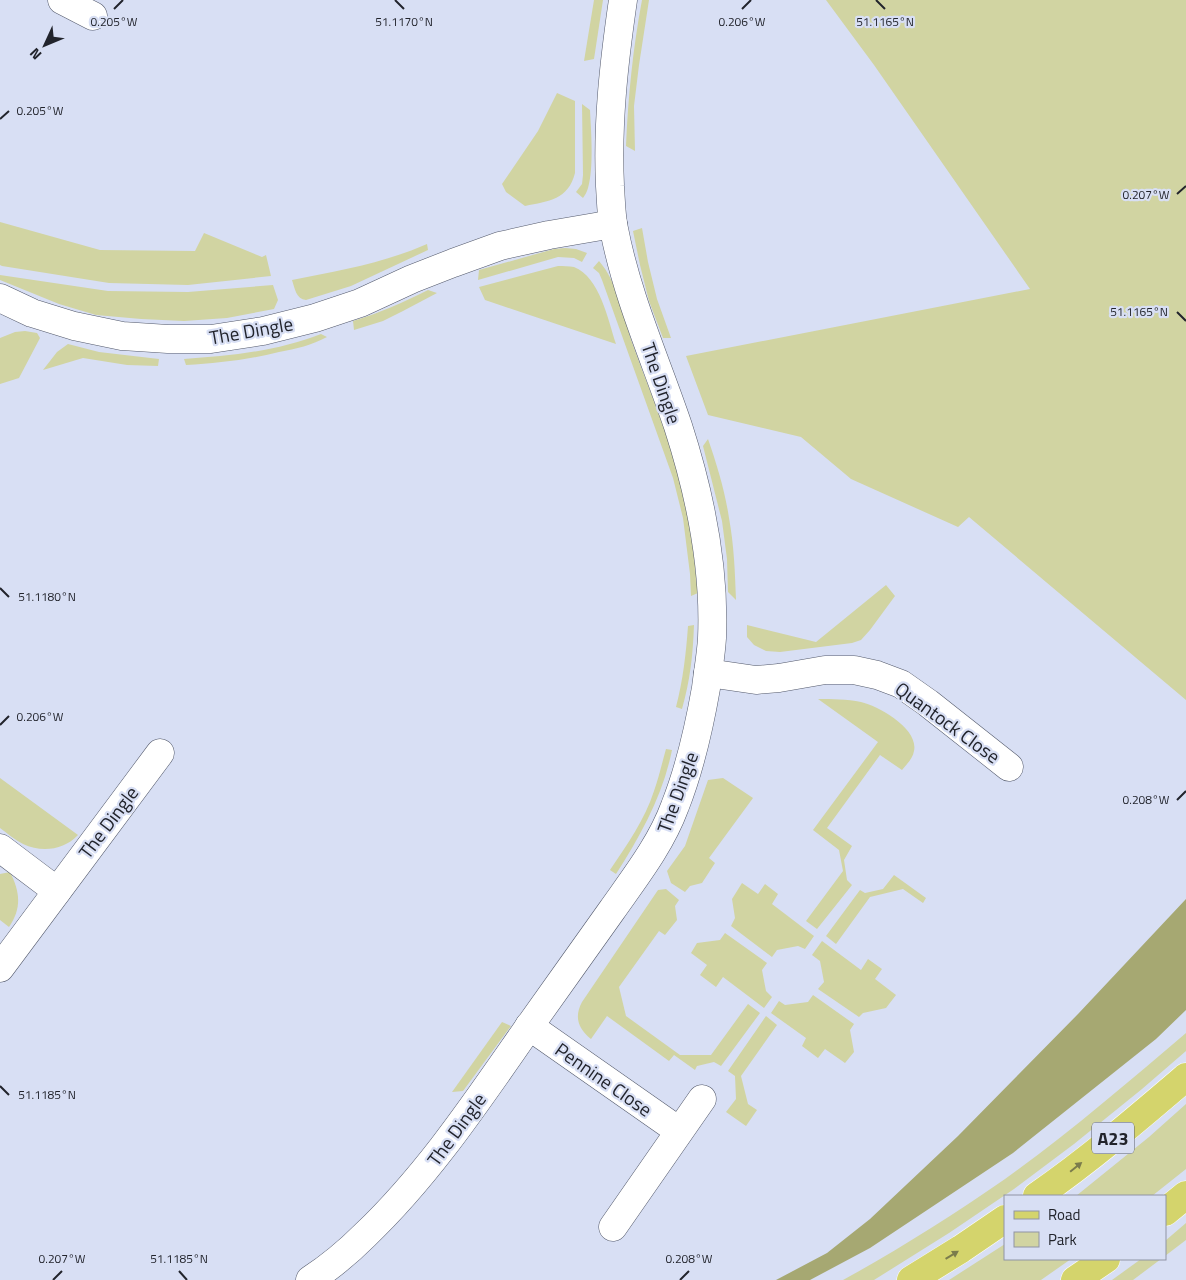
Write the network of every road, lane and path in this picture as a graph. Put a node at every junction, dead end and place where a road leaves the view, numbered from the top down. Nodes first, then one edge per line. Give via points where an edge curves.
1 (62, 0) edge
2 (623, 0) edge
3 (93, 16) dead end
4 (613, 224) junction
5 (0, 298) edge
6 (708, 673) junction
7 (160, 753) dead end
8 (1009, 767) dead end
9 (0, 848) edge
10 (57, 891) junction
11 (0, 968) edge
12 (529, 1026) junction
13 (1186, 1077) edge
14 (702, 1098) dead end
15 (679, 1131) junction
16 (1038, 1195) edge
17 (1186, 1195) edge
18 (1166, 1211) edge
19 (1004, 1220) edge
20 (613, 1227) dead end
21 (1105, 1260) edge
22 (310, 1280) edge
23 (910, 1280) edge
24 (1075, 1280) edge

1 - 3 street
2 - 4 street, The Dingle via 610,108 609,167
4 - 5 street, The Dingle via 500,246 315,318 211,339 168,340 74,326 32,313
4 - 6 street, The Dingle via 624,275 679,429 693,480 710,576 712,641
6 - 8 street, Quantock Close via 756,680 825,670 854,670 877,675 901,684
6 - 12 street, The Dingle via 698,733 676,806 661,838
7 - 10 street, The Dingle
9 - 10 street
10 - 11 street, The Dingle
12 - 15 street, Pennine Close
12 - 22 street, The Dingle via 423,1174 386,1216 342,1257
16 -> 13 main road, A23
14 - 15 street
15 - 20 street
17 - 18 main road
23 -> 19 main road
21 - 24 main road

